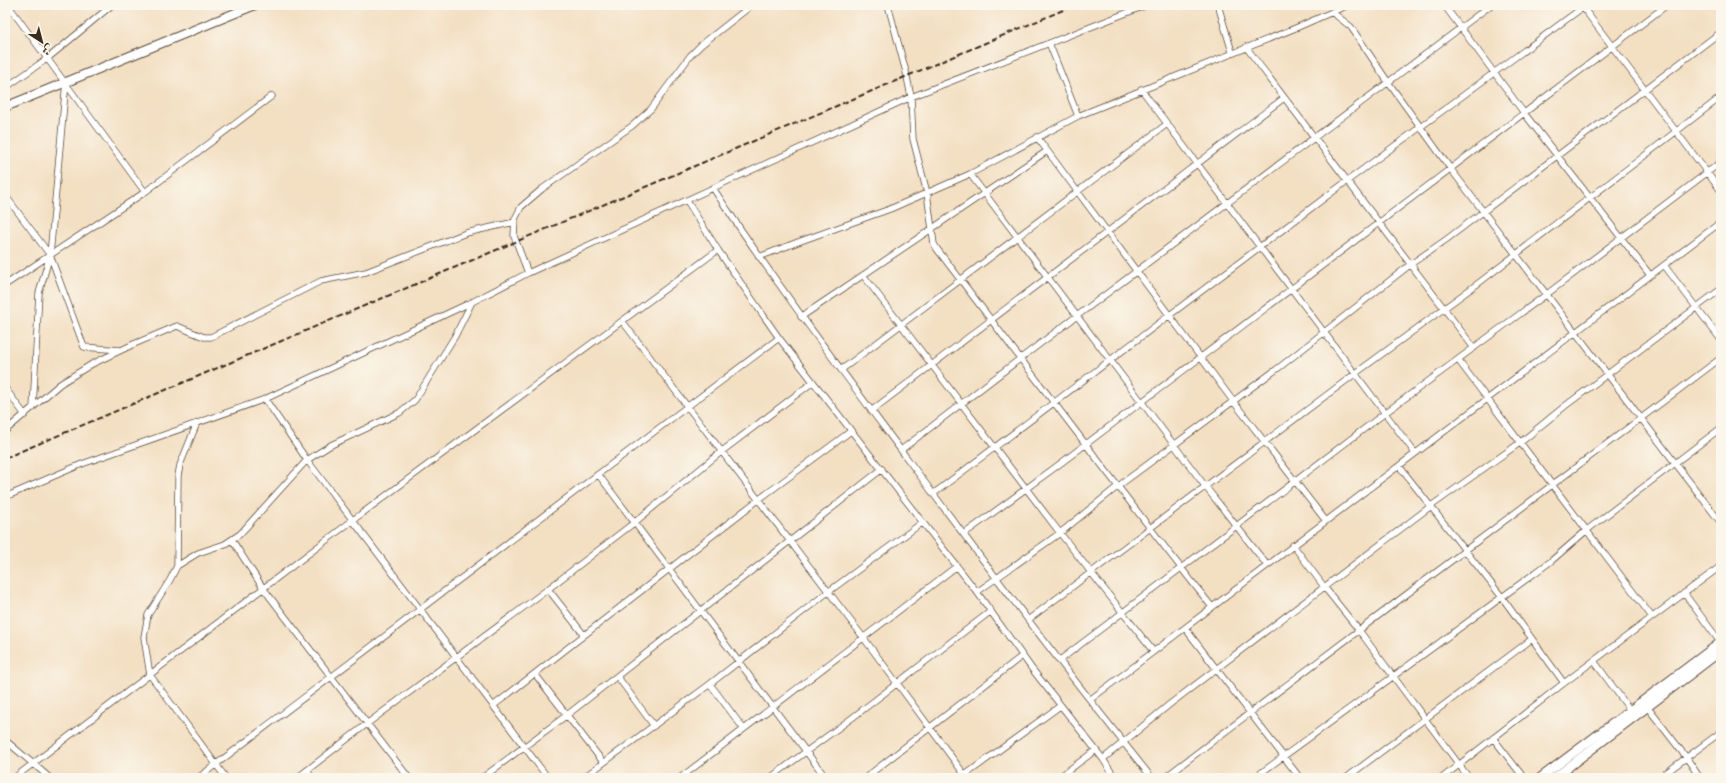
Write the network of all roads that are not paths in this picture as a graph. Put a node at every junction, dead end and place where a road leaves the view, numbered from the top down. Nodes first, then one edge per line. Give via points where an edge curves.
1 (8, 5) edge
2 (112, 5) edge
3 (255, 5) edge
4 (752, 5) edge
5 (888, 5) edge
6 (1147, 5) edge
7 (1218, 5) edge
8 (1348, 5) edge
9 (1444, 5) edge
10 (1491, 5) edge
11 (1667, 5) edge
12 (1583, 6) edge
13 (1332, 12) junction
14 (1461, 28) junction
15 (1721, 32) edge
16 (1049, 43) junction
17 (1612, 46) junction
18 (1246, 47) junction
19 (1232, 52) junction
20 (48, 58) junction
21 (1494, 72) junction
22 (66, 82) junction
23 (1388, 82) junction
24 (5, 88) edge
25 (1141, 89) junction
26 (1646, 90) junction
27 (272, 96) dead end
28 (911, 97) junction
29 (1721, 97) edge
30 (1284, 98) junction
31 (5, 107) edge
32 (1524, 113) junction
33 (1078, 116) junction
34 (1167, 124) junction
35 (1421, 127) junction
36 (1676, 131) junction
37 (1037, 137) junction
38 (1315, 138) junction
39 (1047, 151) junction
40 (1556, 156) junction
41 (1721, 162) edge
42 (1198, 164) junction
43 (1450, 168) junction
44 (1707, 172) junction
45 (970, 174) junction
46 (1348, 181) junction
47 (713, 188) junction
48 (1721, 191) edge
49 (145, 192) junction
50 (985, 192) junction
51 (1077, 192) junction
52 (927, 193) junction
53 (5, 195) edge
54 (1590, 198) junction
55 (687, 201) junction
56 (1226, 203) junction
57 (1483, 211) junction
58 (515, 222) junction
59 (1379, 222) junction
60 (1721, 222) edge
61 (932, 228) junction
62 (1108, 232) junction
63 (1018, 236) junction
64 (1621, 237) junction
65 (1260, 248) junction
66 (718, 250) junction
67 (50, 255) junction
68 (1517, 255) junction
69 (759, 257) junction
70 (1411, 264) junction
71 (1664, 265) junction
72 (1137, 271) junction
73 (528, 274) junction
74 (863, 275) junction
75 (1650, 275) junction
76 (1049, 277) junction
77 (960, 280) junction
78 (5, 285) edge
79 (1292, 288) junction
80 (1721, 289) edge
81 (1547, 294) junction
82 (472, 302) junction
83 (1696, 307) junction
84 (1445, 309) junction
85 (801, 316) junction
86 (1170, 316) junction
87 (1078, 317) junction
88 (991, 320) junction
89 (623, 322) junction
90 (901, 324) junction
91 (1325, 332) junction
92 (1576, 333) junction
93 (779, 338) junction
94 (1721, 340) edge
95 (1474, 348) junction
96 (121, 350) junction
97 (1200, 357) junction
98 (1021, 358) junction
99 (1721, 358) edge
100 (1111, 360) junction
101 (1458, 360) junction
102 (933, 365) junction
103 (841, 370) junction
104 (1356, 373) junction
105 (1608, 374) junction
106 (813, 382) junction
107 (5, 388) edge
108 (265, 399) junction
109 (1488, 399) junction
110 (1142, 401) junction
111 (1233, 401) junction
112 (1053, 403) junction
113 (962, 405) junction
114 (688, 406) junction
115 (33, 408) junction
116 (871, 411) junction
117 (1385, 412) junction
118 (25, 415) junction
119 (1642, 418) junction
120 (197, 423) junction
121 (1721, 428) edge
122 (5, 431) edge
123 (851, 431) junction
124 (1264, 441) junction
125 (1521, 442) junction
126 (1174, 444) junction
127 (1084, 445) junction
128 (994, 446) junction
129 (901, 450) junction
130 (721, 452) junction
131 (1415, 453) junction
132 (307, 460) junction
133 (1676, 463) junction
134 (1399, 466) junction
135 (882, 469) junction
136 (598, 474) junction
137 (1296, 482) junction
138 (1553, 485) junction
139 (1205, 486) junction
140 (1117, 487) junction
141 (1026, 489) junction
142 (933, 494) junction
143 (5, 497) edge
144 (758, 500) junction
145 (1431, 506) junction
146 (353, 520) junction
147 (1326, 521) junction
148 (635, 522) junction
149 (923, 522) junction
150 (1721, 523) edge
151 (1236, 526) junction
152 (1149, 528) junction
153 (1588, 530) junction
154 (1060, 533) junction
155 (964, 534) junction
156 (232, 540) junction
157 (790, 542) junction
158 (1293, 545) junction
159 (1465, 550) junction
160 (1266, 565) junction
161 (177, 566) junction
162 (957, 566) junction
163 (1721, 566) edge
164 (1181, 568) junction
165 (670, 569) junction
166 (1091, 572) junction
167 (997, 578) junction
168 (263, 588) junction
169 (1324, 588) junction
170 (548, 589) junction
171 (828, 592) junction
172 (977, 592) junction
173 (1684, 593) junction
174 (1501, 596) junction
175 (1212, 607) junction
176 (420, 610) junction
177 (701, 610) junction
178 (991, 611) junction
179 (1122, 612) junction
180 (1652, 616) junction
181 (1028, 620) junction
182 (1185, 628) junction
183 (1358, 630) junction
184 (584, 636) junction
185 (863, 637) junction
186 (1532, 639) junction
187 (1721, 642) edge
188 (1153, 651) junction
189 (1721, 651) edge
190 (1022, 656) junction
191 (456, 657) junction
192 (1060, 660) junction
193 (740, 661) junction
194 (1594, 661) junction
195 (1216, 669) junction
196 (535, 674) junction
197 (150, 675) junction
198 (617, 676) junction
199 (331, 677) junction
200 (1393, 677) junction
201 (896, 683) junction
202 (1564, 683) junction
203 (710, 684) junction
204 (1091, 699) junction
205 (493, 706) junction
206 (772, 706) junction
207 (1060, 706) junction
208 (1648, 708) junction
209 (1630, 710) junction
210 (1249, 713) junction
211 (567, 715) junction
212 (1424, 719) junction
213 (368, 723) junction
214 (654, 726) junction
215 (743, 728) junction
216 (929, 728) junction
217 (1721, 732) edge
218 (1493, 738) junction
219 (5, 740) edge
220 (1122, 741) junction
221 (524, 746) junction
222 (1096, 750) junction
223 (806, 751) junction
224 (1284, 756) junction
225 (1686, 757) junction
226 (1103, 759) junction
227 (603, 762) junction
228 (32, 764) junction
229 (1459, 764) junction
230 (216, 765) junction
231 (307, 770) junction
232 (964, 777) edge
233 (14, 778) edge
234 (50, 778) edge
235 (198, 778) edge
236 (226, 778) edge
237 (297, 778) edge
238 (312, 778) edge
239 (409, 778) edge
240 (482, 778) edge
241 (548, 778) edge
242 (583, 778) edge
243 (680, 778) edge
244 (770, 778) edge
245 (826, 778) edge
246 (865, 778) edge
247 (1058, 778) edge
248 (1115, 778) edge
249 (1152, 778) edge
250 (1164, 778) edge
251 (1254, 778) edge
252 (1300, 778) edge
253 (1346, 778) edge
254 (1442, 778) edge
255 (1469, 778) edge
256 (1524, 778) edge
257 (1540, 778) edge
258 (1554, 778) edge
259 (1659, 778) edge
260 (1700, 778) edge

1 - 20 street
2 - 20 street
3 - 22 street
4 - 58 street via 701,45 646,114 542,189 522,207
5 - 28 street
6 - 16 street
7 - 19 street
8 - 13 street
9 - 14 street
10 - 14 street
11 - 17 street
12 - 17 street
12 - 21 street
13 - 18 street
13 - 23 street via 1351,27
14 - 21 street
14 - 23 street
15 - 26 street
16 - 28 street
16 - 33 street
17 - 26 street
17 - 32 street
18 - 19 street
18 - 30 street
19 - 25 street
20 - 22 street
20 - 24 street
21 - 32 street
21 - 35 street
22 - 31 street
22 - 49 street
22 - 67 street
23 - 35 street
23 - 38 street
25 - 33 street
25 - 34 street
26 - 36 street
26 - 40 street
27 - 49 street
28 - 47 street
28 - 52 street via 913,139
29 - 36 street
30 - 38 street
30 - 42 street
32 - 40 street
32 - 43 street
33 - 37 street
34 - 42 street
34 - 51 street
35 - 43 street
35 - 46 street
36 - 44 street
36 - 54 street
37 - 39 street
37 - 45 street
38 - 46 street
38 - 56 street
39 - 50 street
39 - 51 street
40 - 54 street
40 - 57 street
41 - 44 street
42 - 56 street
42 - 62 street
43 - 57 street
43 - 59 street
44 - 48 street
44 - 64 street
45 - 50 street
45 - 52 street
46 - 59 street
46 - 65 street
47 - 55 street
47 - 69 street
49 - 67 street
50 - 61 street
50 - 63 street
51 - 62 street
51 - 63 street
52 - 61 street
52 - 69 street
53 - 67 street
54 - 64 street
54 - 68 street
55 - 66 street
55 - 73 street
56 - 65 street
56 - 72 street
57 - 68 street
57 - 70 street
58 - 73 street via 514,236
58 - 96 street via 466,233 366,272 321,281 211,337 204,337 177,326
59 - 70 street
59 - 79 street
60 - 71 street
61 - 74 street
61 - 77 street via 934,244
62 - 72 street
62 - 76 street
63 - 76 street
63 - 77 street
64 - 75 street
64 - 81 street
65 - 79 street
65 - 86 street
66 - 89 street
66 - 93 street
67 - 78 street
67 - 96 street via 84,348
67 - 115 street via 39,293
68 - 81 street
68 - 84 street
69 - 85 street
70 - 84 street
70 - 91 street
71 - 75 street
71 - 83 street
72 - 86 street
72 - 87 street
73 - 82 street
74 - 85 street
74 - 90 street
75 - 92 street
76 - 87 street
76 - 88 street
77 - 88 street
77 - 90 street
79 - 91 street
79 - 97 street
80 - 83 street
81 - 92 street
81 - 95 street
82 - 108 street
82 - 132 street via 455,336 415,400 399,413 331,445
83 - 94 street
83 - 105 street
84 - 95 street
84 - 104 street
85 - 103 street
86 - 97 street
86 - 100 street
87 - 98 street
87 - 100 street
88 - 98 street
88 - 102 street
89 - 114 street
89 - 146 street
90 - 102 street
90 - 103 street
91 - 104 street
91 - 111 street
92 - 105 street
92 - 109 street
93 - 106 street
93 - 114 street
95 - 101 street
96 - 115 street via 60,384
97 - 110 street
97 - 111 street
98 - 112 street
98 - 113 street
99 - 119 street
100 - 110 street
100 - 112 street
101 - 109 street
101 - 117 street
102 - 113 street
102 - 116 street
103 - 116 street
104 - 117 street
104 - 124 street
105 - 119 street
105 - 125 street
106 - 123 street
106 - 130 street
107 - 118 street
108 - 120 street
108 - 132 street
109 - 125 street
109 - 131 street
110 - 126 street
110 - 127 street
111 - 124 street
111 - 126 street
112 - 127 street
112 - 128 street
113 - 128 street
113 - 129 street
114 - 130 street
114 - 136 street
115 - 118 street
116 - 129 street
117 - 131 street
117 - 137 street
118 - 122 street
119 - 133 street
119 - 138 street
120 - 143 street via 82,464
120 - 161 street via 178,476
121 - 133 street
123 - 135 street
123 - 144 street
124 - 137 street
124 - 139 street
125 - 138 street
125 - 145 street
126 - 139 street
126 - 140 street
127 - 140 street
127 - 141 street
128 - 141 street
128 - 142 street
129 - 142 street
130 - 144 street
130 - 148 street
131 - 134 street
132 - 146 street
132 - 156 street
133 - 150 street
133 - 153 street
134 - 145 street
134 - 147 street
135 - 149 street
135 - 157 street
136 - 148 street
136 - 176 street
137 - 147 street
137 - 151 street
138 - 153 street
138 - 159 street
139 - 151 street
139 - 152 street
140 - 152 street
140 - 154 street
141 - 154 street
141 - 155 street
142 - 155 street
144 - 157 street
144 - 165 street
145 - 159 street
145 - 169 street
146 - 168 street
146 - 176 street
147 - 158 street
148 - 165 street
148 - 170 street
149 - 162 street
149 - 171 street
151 - 160 street
151 - 164 street
152 - 164 street
152 - 166 street
153 - 174 street via 1550,562
153 - 180 street
154 - 166 street
154 - 167 street
155 - 167 street
156 - 161 street via 198,552
156 - 168 street
157 - 171 street
157 - 177 street
158 - 160 street
158 - 169 street
159 - 174 street
159 - 183 street
160 - 175 street
161 - 197 street via 148,614 145,626 144,637
162 - 172 street
162 - 185 street
163 - 173 street
164 - 175 street
164 - 179 street
165 - 177 street
165 - 184 street
166 - 179 street
166 - 181 street
167 - 172 street
167 - 181 street
168 - 197 street
168 - 199 street
169 - 183 street
169 - 195 street
170 - 184 street
170 - 191 street
171 - 185 street
171 - 193 street
172 - 178 street
173 - 180 street
173 - 187 street
174 - 186 street
174 - 200 street
175 - 182 street
176 - 191 street
176 - 199 street
177 - 193 street
177 - 198 street
178 - 190 street
178 - 201 street
179 - 188 street
179 - 192 street
180 - 194 street
181 - 192 street
182 - 188 street
182 - 195 street
183 - 200 street
183 - 210 street
184 - 196 street
185 - 201 street
185 - 206 street
186 - 202 street
186 - 212 street
187 - 209 street
188 - 204 street
189 - 208 street
190 - 207 street
190 - 216 street
191 - 205 street
191 - 213 street
192 - 204 street
193 - 203 street
193 - 206 street
194 - 202 street
194 - 209 street
195 - 210 street
195 - 220 street
196 - 205 street
196 - 211 street
197 - 228 street
197 - 230 street
198 - 211 street
198 - 214 street
199 - 213 street
199 - 230 street
200 - 212 street
200 - 224 street
201 - 216 street
201 - 223 street
202 - 218 street
203 - 214 street
203 - 215 street
204 - 220 street
205 - 221 street
206 - 215 street
206 - 223 street
207 - 222 street
207 - 232 street
208 - 225 street
208 - 258 street
209 - 257 street
210 - 224 street
210 - 250 street
211 - 221 street
211 - 227 street
212 - 229 street
212 - 253 street
213 - 231 street
213 - 239 street
214 - 227 street
215 - 243 street
216 - 232 street
216 - 246 street
217 - 225 street
218 - 229 street
218 - 256 street
219 - 228 street
220 - 226 street
220 - 249 street
221 - 240 street
221 - 241 street
222 - 226 street
222 - 247 street
223 - 244 street
223 - 245 street
224 - 251 street
224 - 252 street
225 - 259 street
225 - 260 street
226 - 248 street
227 - 242 street
228 - 233 street
228 - 234 street
229 - 254 street
229 - 255 street
230 - 235 street
230 - 236 street
231 - 237 street
231 - 238 street

